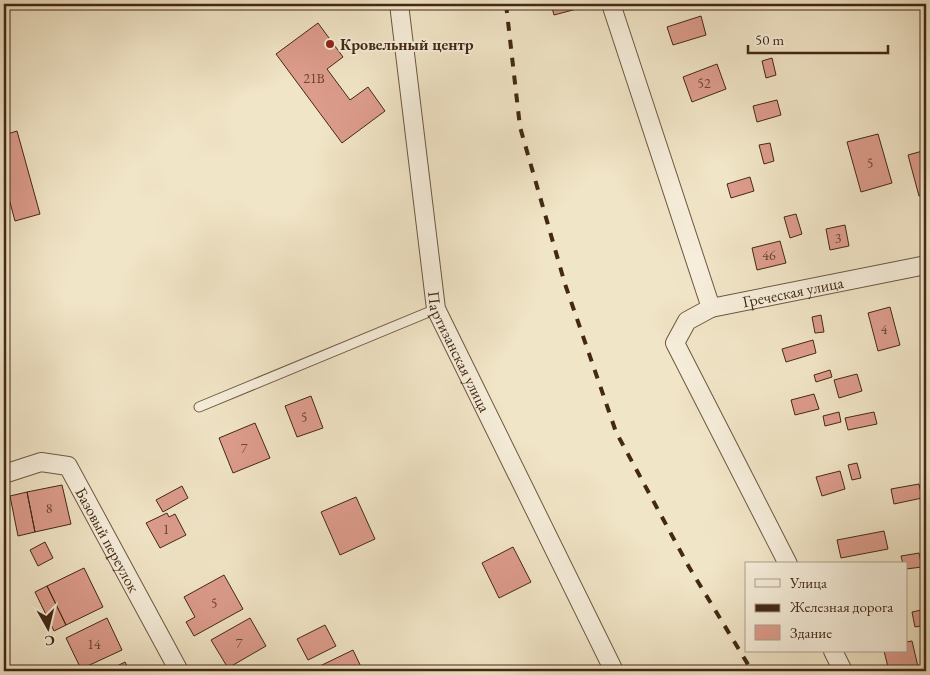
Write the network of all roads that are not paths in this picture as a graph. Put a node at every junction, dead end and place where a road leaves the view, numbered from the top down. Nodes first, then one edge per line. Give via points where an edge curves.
1 (399, 4) edge
2 (611, 4) edge
3 (926, 265) edge
4 (711, 308) junction
5 (436, 309) junction
6 (199, 407) dead end
7 (4, 474) edge
8 (787, 562) edge
9 (834, 652) edge
10 (179, 671) edge
11 (614, 671) edge
12 (843, 671) edge

1 - 5 street, Партизанская улица
2 - 4 street
3 - 4 street, Греческая улица
4 - 8 street, Греческая улица via 687,321 675,343
5 - 6 lane
5 - 11 street, Партизанская улица
7 - 10 street, Базовый переулок via 41,462 68,466
9 - 12 street

